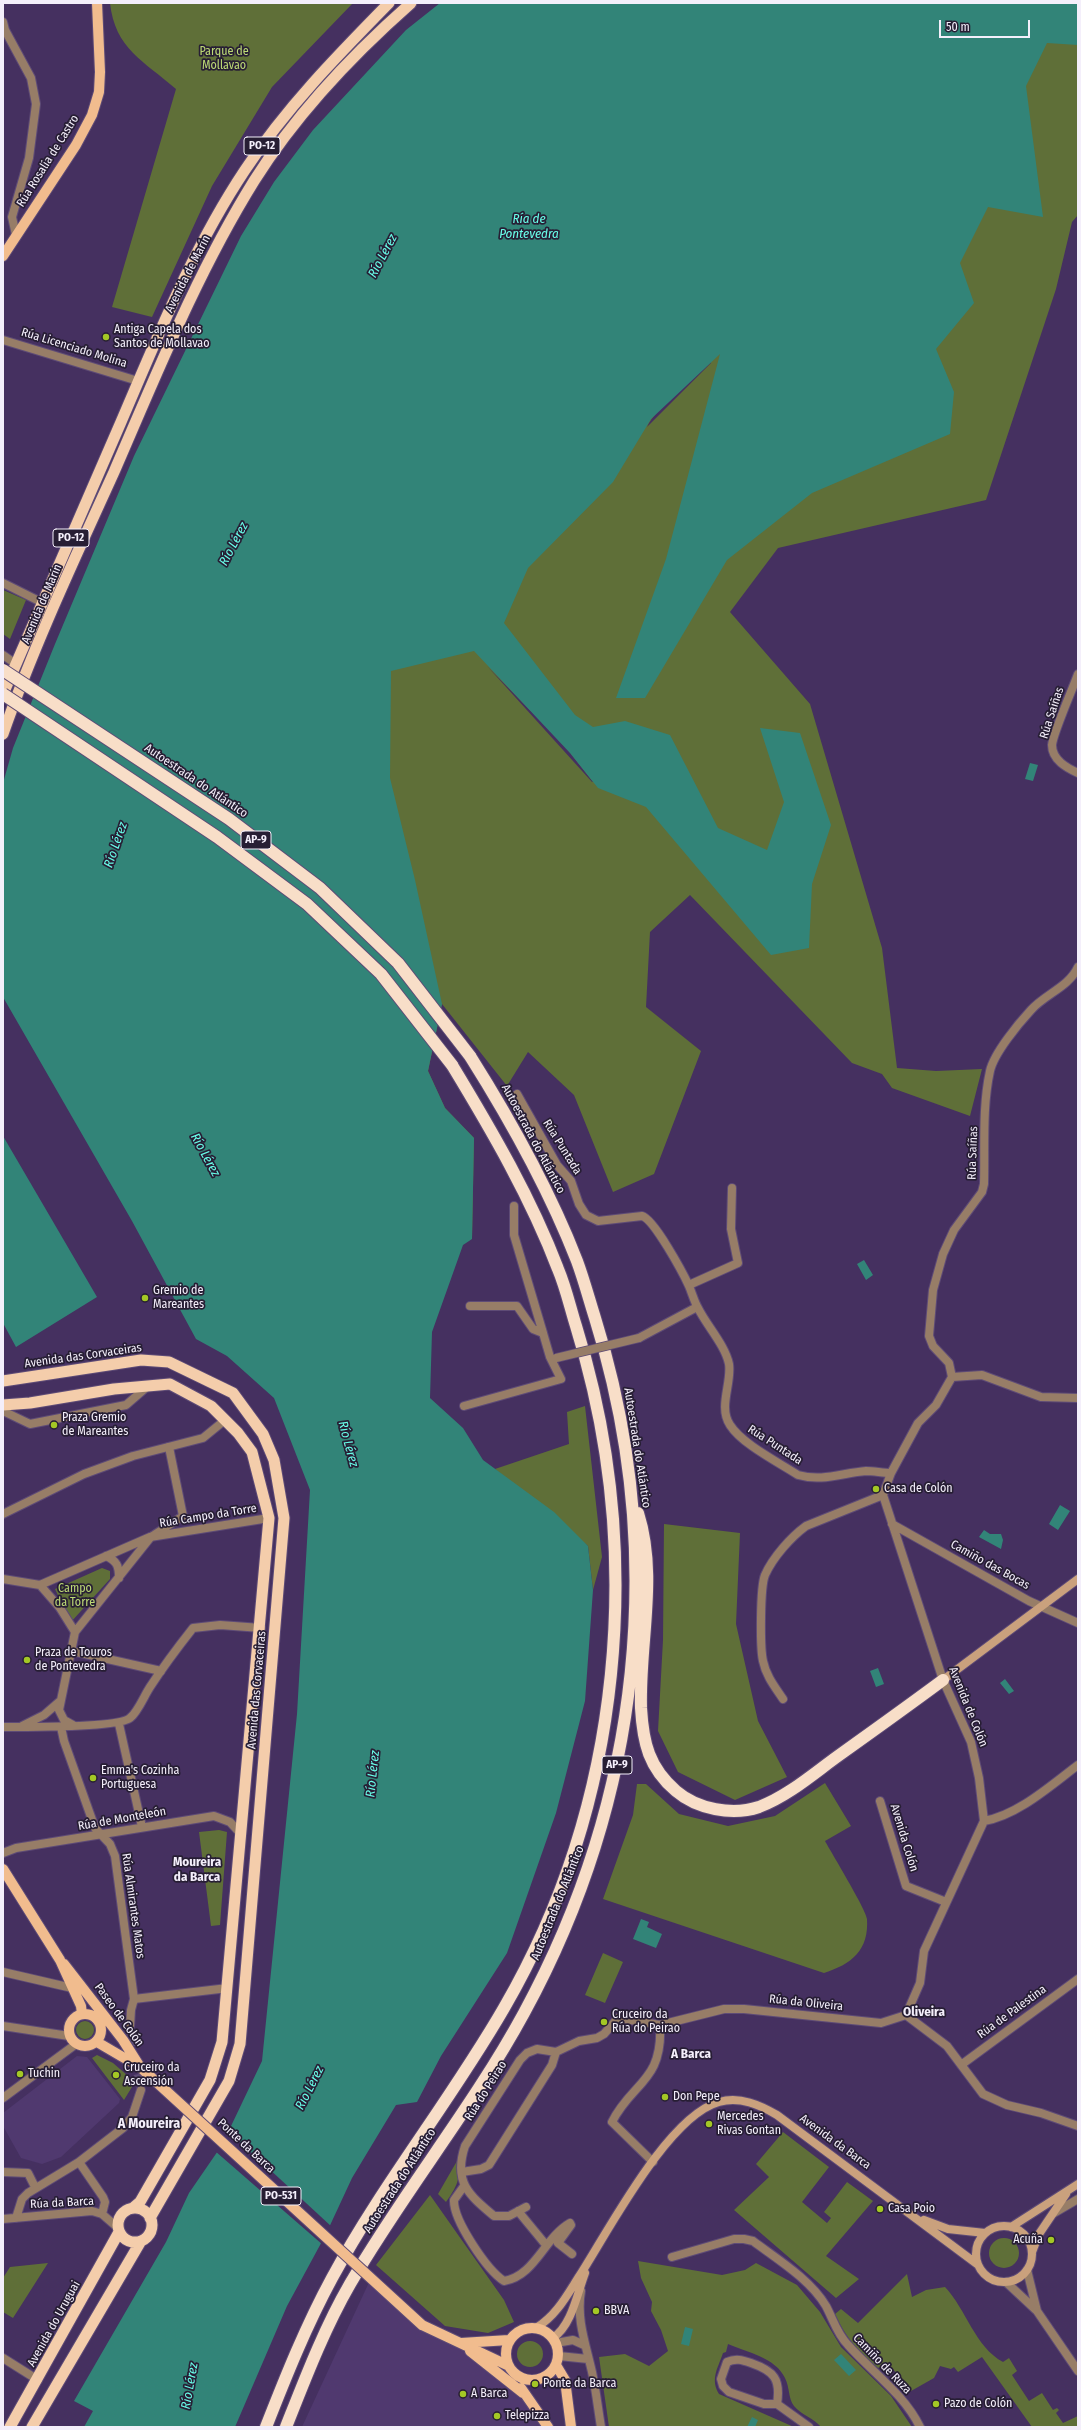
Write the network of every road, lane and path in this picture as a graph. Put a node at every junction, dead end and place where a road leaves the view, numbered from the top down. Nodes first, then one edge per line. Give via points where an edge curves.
1 (389, 3) edge
2 (411, 3) edge
3 (97, 5) edge
4 (3, 22) edge
5 (16, 235) junction
6 (3, 256) edge
7 (3, 340) edge
8 (138, 381) junction
9 (3, 583) edge
10 (43, 603) junction
11 (3, 655) edge
12 (16, 664) junction
13 (3, 670) edge
14 (1078, 674) edge
15 (3, 694) edge
16 (3, 734) edge
17 (1078, 773) edge
18 (1078, 967) edge
19 (1076, 978) edge
20 (517, 1094) dead end
21 (732, 1188) dead end
22 (514, 1206) dead end
23 (689, 1285) junction
24 (470, 1306) dead end
25 (697, 1307) junction
26 (543, 1333) junction
27 (553, 1358) junction
28 (952, 1377) junction
29 (3, 1381) edge
30 (148, 1386) junction
31 (1078, 1398) edge
32 (3, 1405) edge
33 (464, 1406) dead end
34 (3, 1411) edge
35 (225, 1420) junction
36 (169, 1447) junction
37 (891, 1473) junction
38 (883, 1495) junction
39 (633, 1496) junction
40 (3, 1514) edge
41 (269, 1518) junction
42 (892, 1524) junction
43 (150, 1537) junction
44 (106, 1556) junction
45 (119, 1578) junction
46 (3, 1579) edge
47 (1078, 1579) edge
48 (40, 1585) junction
49 (1042, 1607) junction
50 (1078, 1623) edge
51 (261, 1628) junction
52 (75, 1632) junction
53 (72, 1651) junction
54 (161, 1671) junction
55 (943, 1680) junction
56 (783, 1699) dead end
57 (59, 1702) junction
58 (73, 1724) junction
59 (119, 1724) junction
60 (3, 1727) edge
61 (22, 1727) junction
62 (61, 1728) junction
63 (1078, 1765) edge
64 (880, 1801) dead end
65 (984, 1821) junction
66 (142, 1827) junction
67 (240, 1833) junction
68 (103, 1836) junction
69 (3, 1853) edge
70 (3, 1869) edge
71 (946, 1902) junction
72 (60, 1960) junction
73 (3, 1972) edge
74 (1078, 1979) edge
75 (72, 1988) junction
76 (228, 1988) junction
77 (134, 1999) junction
78 (82, 2014) junction
79 (906, 2015) junction
80 (660, 2025) junction
81 (3, 2026) edge
82 (130, 2027) tunnel mouth
83 (69, 2036) junction
84 (97, 2042) junction
85 (76, 2044) junction
86 (556, 2052) junction
87 (961, 2064) junction
88 (140, 2067) junction
89 (141, 2090) tunnel mouth
90 (3, 2098) edge
91 (1078, 2126) edge
92 (79, 2162) junction
93 (653, 2162) junction
94 (3, 2172) edge
95 (462, 2172) junction
96 (1078, 2184) edge
97 (464, 2186) junction
98 (35, 2187) junction
99 (1067, 2192) junction
100 (1078, 2199) edge
101 (526, 2207) dead end
102 (133, 2208) junction
103 (518, 2212) junction
104 (1054, 2213) junction
105 (102, 2214) junction
106 (917, 2217) junction
107 (16, 2218) junction
108 (150, 2218) junction
109 (3, 2219) edge
110 (1011, 2227) junction
111 (118, 2230) junction
112 (985, 2233) junction
113 (141, 2241) junction
114 (546, 2245) junction
115 (1032, 2252) junction
116 (572, 2254) dead end
117 (592, 2256) junction
118 (672, 2257) dead end
119 (977, 2264) junction
120 (1026, 2270) junction
121 (582, 2280) junction
122 (1006, 2282) junction
123 (1037, 2311) junction
124 (536, 2328) junction
125 (509, 2340) junction
126 (555, 2340) junction
127 (458, 2343) junction
128 (584, 2345) junction
129 (3, 2358) edge
130 (588, 2359) junction
131 (557, 2361) junction
132 (509, 2366) junction
133 (1078, 2371) edge
134 (516, 2375) junction
135 (38, 2380) junction
136 (523, 2393) junction
137 (777, 2404) junction
138 (10, 2427) edge
139 (32, 2427) edge
140 (266, 2427) edge
141 (286, 2427) edge
142 (548, 2427) edge
143 (571, 2427) edge
144 (601, 2427) edge
145 (809, 2427) edge
146 (920, 2427) edge

1 - 8 highway, Avenida de Marín / PO-12 via 315,78 244,171 186,275
2 - 16 highway, Avenida de Marín / PO-12 via 353,57 321,93 255,179 228,225 181,317 62,588
3 - 5 main road, Rúa Rosalía de Castro via 100,72 99,92 92,115 76,145
4 - 5 street via 31,78 36,104 29,158 12,217
5 - 6 main road, Rúa Rosalía de Castro
7 - 8 street, Rúa Licenciado Molina
8 - 10 highway, Avenida de Marín / PO-12
9 - 10 street
10 - 12 highway, Avenida de Marín / PO-12
11 - 12 street
12 - 15 highway, Avenida de Marín / PO-12
13 - 39 highway, Autoestrada do Atlántico / AP-9, bridge via 229,819 320,888 398,963 470,1056 501,1106 538,1175 577,1262 610,1365
14 - 17 street, Rúa Saíñas via 1052,744 1057,758 1065,767
15 - 140 highway, Autoestrada do Atlántico / AP-9, bridge via 217,837 307,904 381,974 452,1066 520,1183 559,1271 590,1370 602,1426 612,1498 617,1577 614,1658 597,1769 575,1846 554,1905 530,1960 504,2008 334,2275 300,2342
18 - 19 street, Rúa Saíñas
19 - 28 street, Rúa Saíñas via 1031,1010 994,1060 990,1070 982,1192 952,1236 943,1254 933,1290 929,1336 933,1346 949,1363
20 - 23 street, Rúa Puntada via 557,1166 571,1181 578,1204 586,1215 598,1221 635,1215 646,1217 655,1227
21 - 23 street via 731,1229 738,1262
22 - 26 street via 514,1235
23 - 25 street, Rúa Puntada
24 - 26 street via 517,1306 533,1329
25 - 27 street, bridge via 639,1338
25 - 37 street, Rúa Puntada via 729,1365 726,1410 728,1423 737,1435 798,1475 809,1479 866,1471
26 - 27 street
27 - 33 street via 561,1379
28 - 31 street via 982,1375 1041,1397
28 - 37 street via 936,1405 918,1423
29 - 108 highway, Avenida das Corvaceiras via 141,1360 169,1362 233,1393 263,1434 274,1460 280,1485 284,1518 240,2044 229,2081
30 - 32 highway, Avenida das Corvaceiras
30 - 34 street via 126,1405 30,1424
30 - 35 highway, Avenida das Corvaceiras via 170,1384 211,1406
35 - 36 street via 203,1438
35 - 41 highway, Avenida das Corvaceiras via 252,1452
36 - 40 street via 133,1456 84,1474
36 - 43 street via 183,1516
37 - 38 street
38 - 42 street, Avenida de Colón
38 - 56 street via 806,1526 796,1534 764,1577 762,1660 768,1678
39 - 55 highway, AP-9 via 645,1534 647,1593 641,1708 645,1747 661,1778 686,1800 721,1811 758,1807 793,1789
39 - 141 highway, Autoestrada do Atlántico / AP-9 via 637,1577 633,1658 626,1718 616,1773 594,1852 575,1906 548,1968 522,2017 350,2286 318,2349
41 - 43 street, Rúa Campo da Torre
41 - 51 highway, Avenida das Corvaceiras
42 - 49 street, Camiño das Bocas
42 - 55 street, Avenida de Colón
43 - 44 street, Rúa Campo da Torre
43 - 45 street, Rúa Campo da Torre
44 - 45 street via 114,1560 119,1568
44 - 48 street, Rúa Campo da Torre
45 - 52 street, Rúa Campo da Torre
46 - 48 street
47 - 49 main road
48 - 52 street via 60,1608
49 - 50 street, Camiño das Bocas
49 - 55 main road
51 - 54 street via 220,1625 193,1628
51 - 67 highway, Avenida das Corvaceiras
52 - 53 street
53 - 54 street
53 - 57 street
54 - 59 street via 131,1718
55 - 65 street, Avenida de Colón via 971,1742 980,1778
57 - 58 street via 59,1710 64,1720
57 - 61 street via 44,1715
58 - 59 street
58 - 62 street
59 - 66 street
60 - 61 street
61 - 62 street
62 - 68 street, Rúa Almirantes Matos via 95,1828
63 - 65 street via 1010,1811 996,1819
64 - 71 street, Avenida Colón via 906,1886
65 - 71 street
66 - 67 street, Rúa de Monteleón via 214,1816 230,1822
66 - 68 street, Rúa de Monteleón
67 - 76 highway, Avenida das Corvaceiras
68 - 69 street, Rúa de Monteleón via 16,1848
68 - 77 street, Rúa Almirantes Matos via 115,1856
70 - 72 main road, Paseo de Colón
71 - 79 street via 924,1951 920,1983
72 - 75 main road, Paseo de Colón
72 - 88 main road, Paseo de Colón via 68,1967
73 - 75 street
74 - 87 street, Rúa de Palestina
75 - 78 main road, Paseo de Colón
76 - 77 street
76 - 102 highway, Avenida das Corvaceiras via 222,2042 210,2080 140,2202
77 - 82 street, Rúa Almirantes Matos
78 - 83 main road via 70,2022
78 - 84 main road via 89,2014 99,2022 101,2036
79 - 80 street, Rúa da Oliveira via 881,2023 724,2009
79 - 87 street via 947,2046
80 - 86 street via 618,2018 597,2038 578,2041
80 - 93 street via 661,2040 655,2063 612,2122
81 - 83 street
83 - 85 main road
84 - 85 main road via 87,2047
84 - 88 main road, Paseo de Colón
85 - 90 street
86 - 95 street via 548,2071 489,2165
86 - 95 street, Rúa do Peirao via 537,2049 527,2053 520,2060 465,2146
87 - 91 street via 982,2094 1007,2105
88 - 127 main road, Ponte da Barca / PO-531, bridge via 422,2325
89 - 92 street via 132,2117 123,2128
92 - 98 street
92 - 105 street via 103,2197 105,2202
93 - 106 main road, Avenida da Barca via 675,2134 698,2113 719,2102 743,2101 761,2106 777,2115
93 - 117 main road, Avenida da Barca
94 - 98 street via 28,2173
95 - 97 street, Rúa do Peirao
96 - 99 main road
97 - 103 street via 468,2193 494,2216 509,2216
97 - 114 street via 454,2200 456,2215 495,2276 504,2281 519,2276
98 - 107 street via 22,2199
99 - 104 main road
99 - 110 main road
100 - 104 street
101 - 103 street
102 - 108 highway via 143,2210
102 - 111 highway via 123,2212
103 - 114 street
104 - 115 main road via 1039,2234
105 - 107 street, Rúa da Barca via 92,2212
105 - 111 street, Rúa da Barca
106 - 112 main road via 948,2229
106 - 119 main road
107 - 109 street, Rúa da Barca
108 - 113 highway via 152,2223 149,2234
110 - 112 main road via 997,2226
110 - 115 main road via 1023,2233
111 - 113 highway via 131,2242
111 - 135 highway, Avenida do Uruguai
112 - 119 main road via 976,2250
113 - 139 highway
114 - 116 street via 553,2235 570,2223 572,2225 558,2243
115 - 120 main road
117 - 121 main road, Avenida da Barca
117 - 124 main road, Avenida da Barca via 555,2313
118 - 146 street, Camiño de Ruza via 734,2239 744,2238 753,2241 800,2278 819,2297 841,2338 905,2404
119 - 122 main road via 986,2275 999,2282
120 - 122 main road via 1018,2278
120 - 123 street
121 - 126 main road, Avenida da Barca via 567,2322
121 - 128 street via 580,2299
122 - 123 street
123 - 133 street
124 - 125 main road, PO-531 via 521,2330
124 - 126 main road via 543,2329
125 - 127 main road, PO-531
125 - 132 main road via 506,2353
126 - 128 street via 573,2340
126 - 131 main road
127 - 132 main road, PO-531
127 - 136 main road
128 - 130 street
129 - 135 street
130 - 131 street
130 - 144 street
131 - 134 main road via 552,2372 538,2379 531,2380
131 - 143 main road via 565,2380
132 - 134 main road, PO-531
134 - 136 main road, PO-531
135 - 138 highway, Avenida do Uruguai
136 - 142 main road, PO-531
137 - 137 street via 764,2404 729,2392 721,2379 727,2362 741,2359 767,2369 776,2379 779,2391
137 - 145 street

